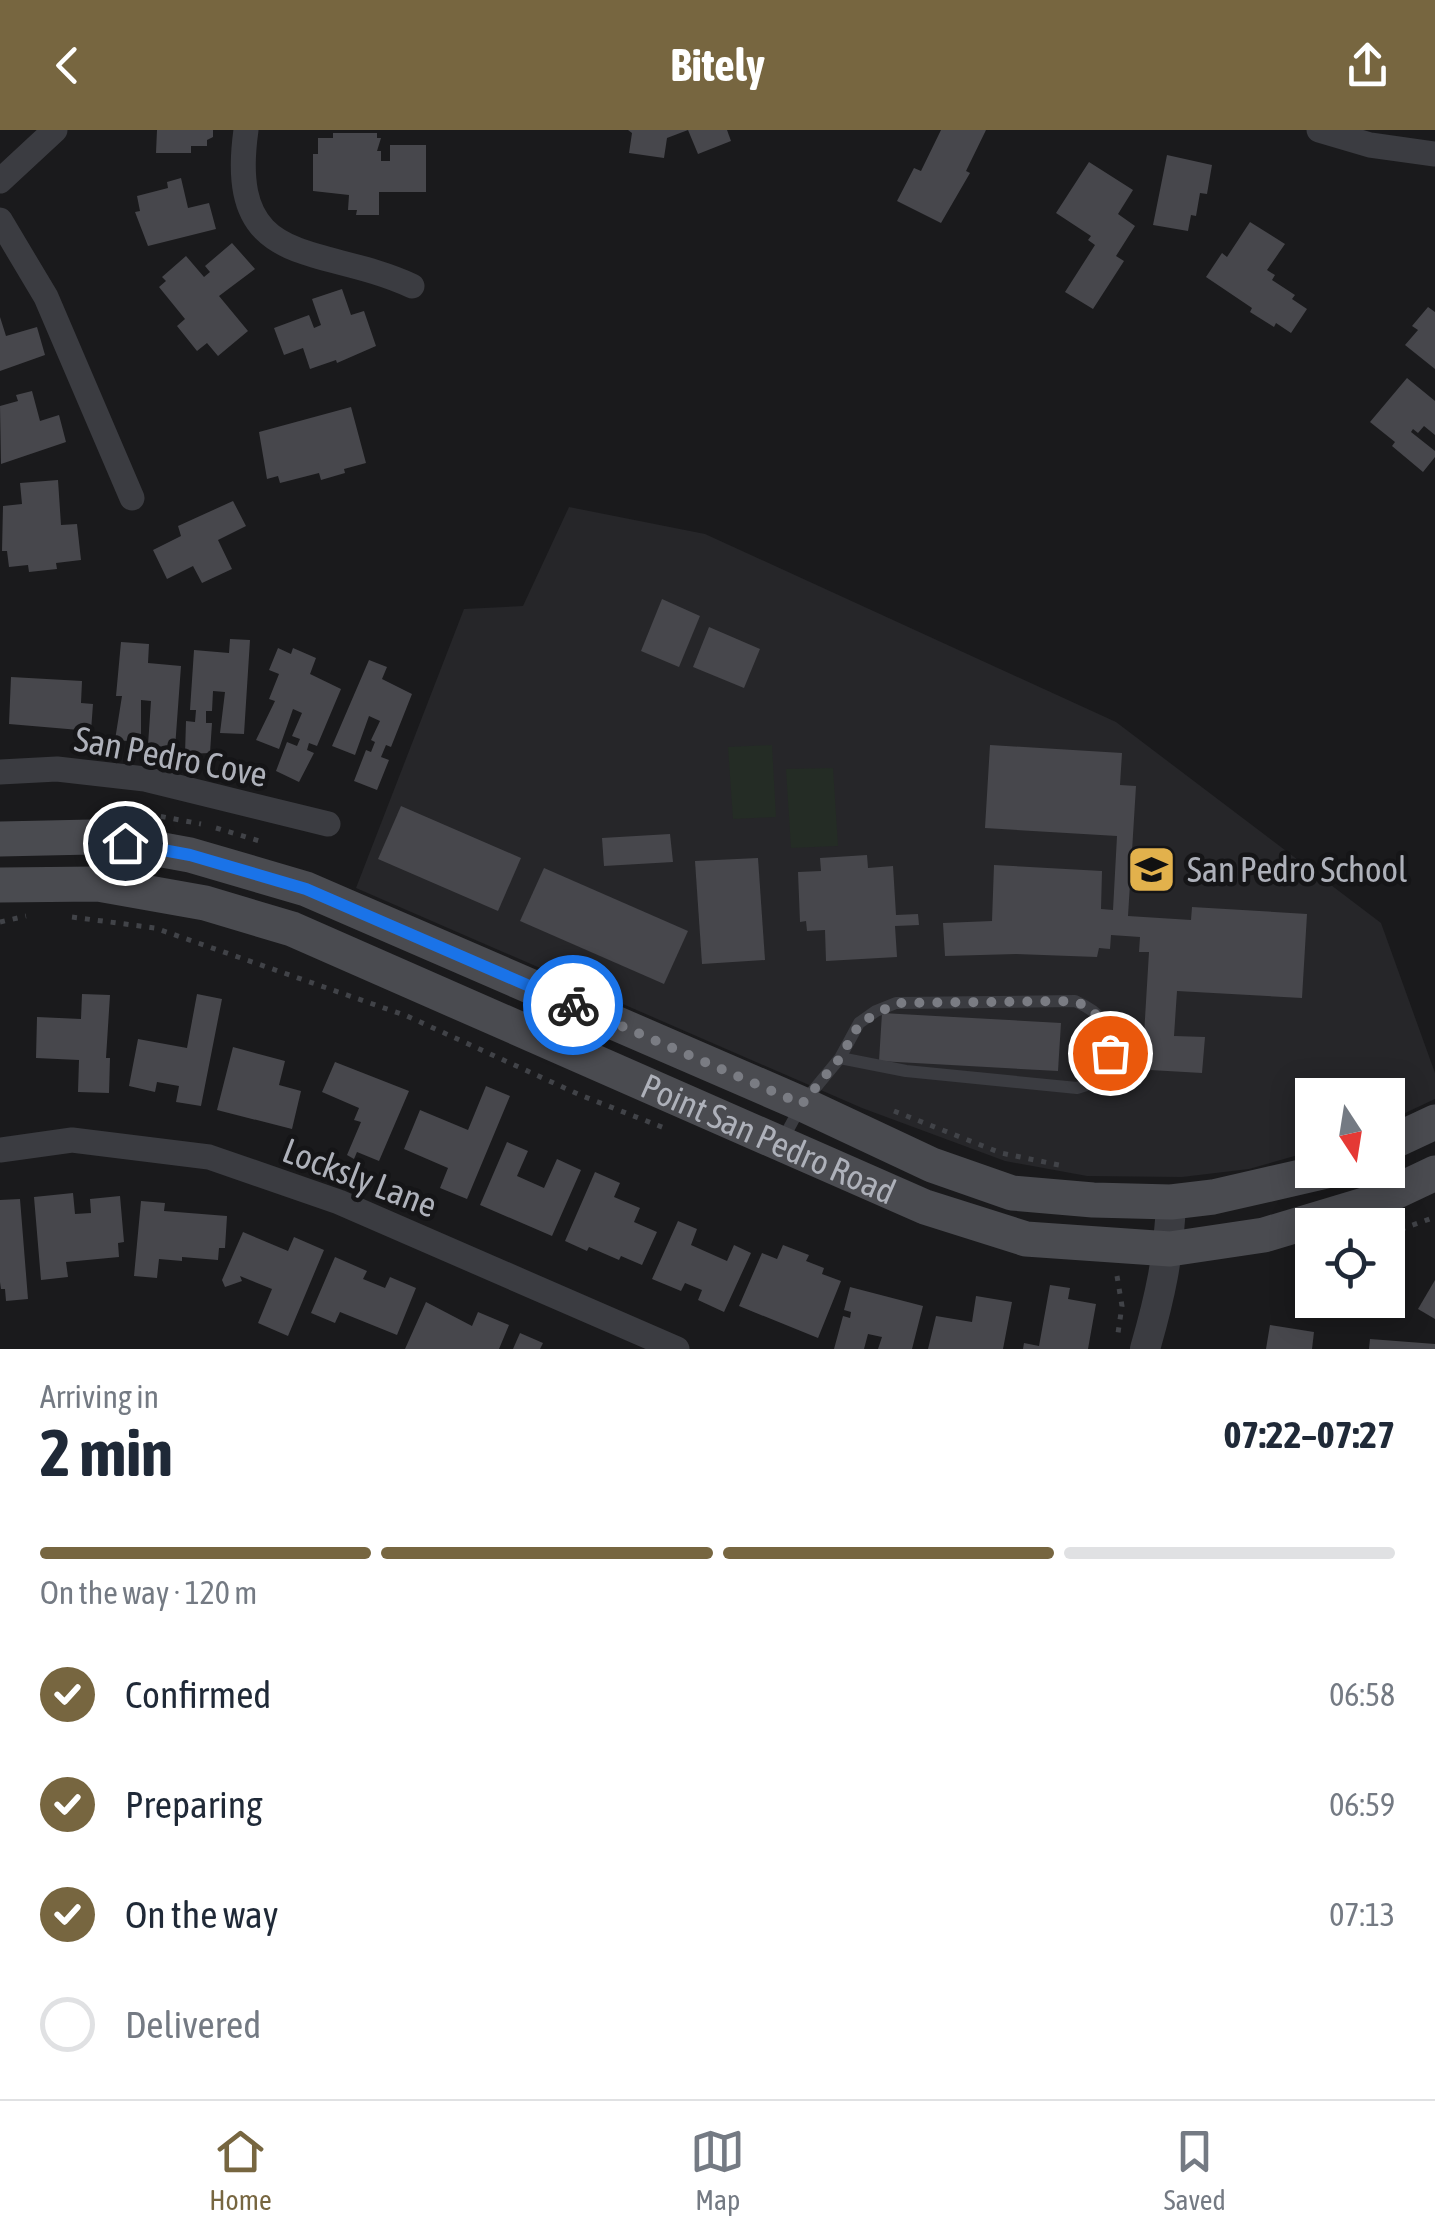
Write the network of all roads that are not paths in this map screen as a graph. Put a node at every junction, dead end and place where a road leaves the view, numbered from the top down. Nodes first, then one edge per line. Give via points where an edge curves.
1 (55, 130) edge
2 (246, 130) edge
3 (1319, 130) edge
4 (1435, 154) edge
5 (0, 180) edge
6 (0, 220) edge
7 (412, 286) dead end
8 (132, 498) dead end
9 (0, 772) edge
10 (328, 824) dead end
11 (0, 839) edge
12 (0, 885) edge
13 (840, 1058) junction
14 (802, 1104) junction
15 (1435, 1122) edge
16 (1405, 1136) edge
17 (780, 1145) junction
18 (0, 1150) edge
19 (1435, 1173) edge
20 (1295, 1179) edge
21 (1170, 1202) junction
22 (1170, 1250) junction
23 (1131, 1345) edge
24 (677, 1349) edge

1 - 5 street
2 - 7 street via 245,200 266,234 306,254 381,271
3 - 4 street
6 - 8 street via 46,298
9 - 10 street, San Pedro Cove via 57,768 145,779
11 - 14 main road, Point San Pedro Road via 92,836 190,855 306,889
12 - 17 main road, Point San Pedro Road via 98,884 204,902 292,929
13 - 13 lane via 1076,1088 1096,1082 1110,1038 1091,1008 1075,1001 896,1003 860,1023
13 - 14 lane
14 - 17 lane
14 - 21 main road, Point San Pedro Road via 932,1165 1012,1193
15 - 16 main road
17 - 22 main road, Point San Pedro Road via 925,1207 1026,1239
18 - 24 street, Locksly Lane via 72,1140 209,1157 339,1202
19 - 22 main road, Point San Pedro Road via 1374,1202 1264,1234
20 - 21 main road, Point San Pedro Road
21 - 22 street
22 - 23 street via 1164,1284

